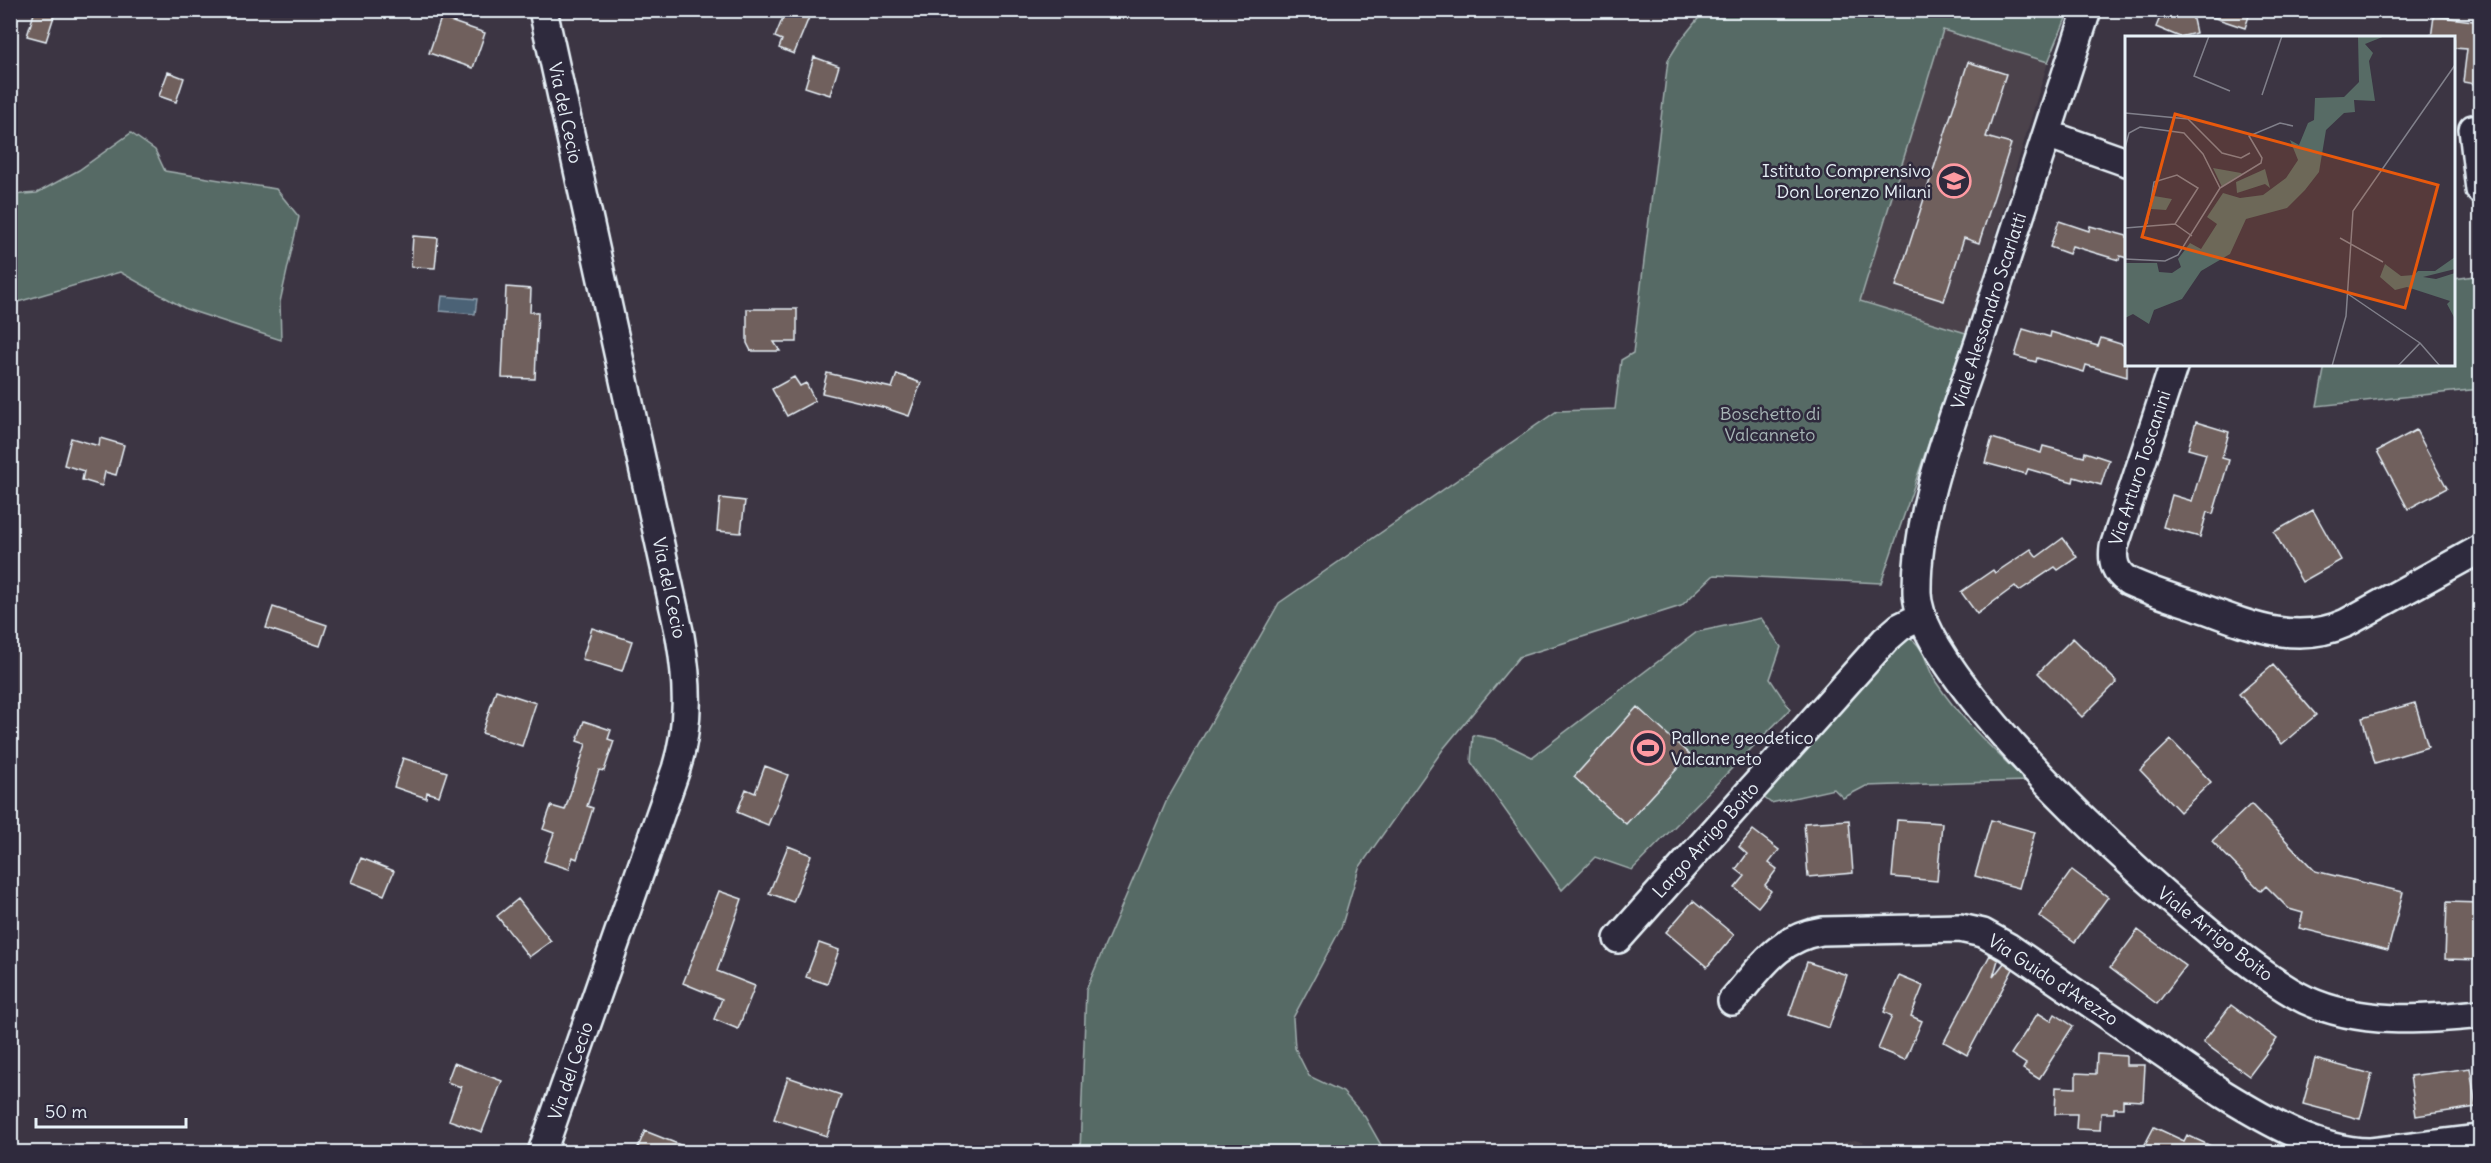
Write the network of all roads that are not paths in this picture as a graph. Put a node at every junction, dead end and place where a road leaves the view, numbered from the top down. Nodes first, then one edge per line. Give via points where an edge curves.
1 (543, 10) edge
2 (2086, 10) edge
3 (2469, 129) edge
4 (2047, 134) junction
5 (2125, 161) edge
6 (2481, 190) edge
7 (2173, 366) edge
8 (2481, 549) edge
9 (1920, 617) junction
10 (1618, 939) dead end
11 (1732, 1001) dead end
12 (2481, 1014) edge
13 (2481, 1139) edge
14 (542, 1152) edge
15 (2370, 1152) edge

1 - 14 street, Via del Cecio via 680,636 688,707 676,769
2 - 4 street, Viale Alessandro Scarlatti
3 - 6 street
4 - 5 street
4 - 9 street, Viale Alessandro Scarlatti via 1936,476 1919,559
7 - 8 street, Via Arturo Toscanini via 2114,547 2115,569 2128,581 2254,627 2310,634 2346,623
9 - 10 street, Largo Arrigo Boito via 1885,640
9 - 12 street, Viale Arrigo Boito via 1979,704 2017,750 2132,865 2201,927 2263,974 2305,1000 2338,1012 2376,1018
11 - 15 street, Via Guido d'Arezzo via 1779,947 1803,935 1953,927 1978,932 2008,947 2247,1109 2329,1146
13 - 15 street, Via Guido d'Arezzo

